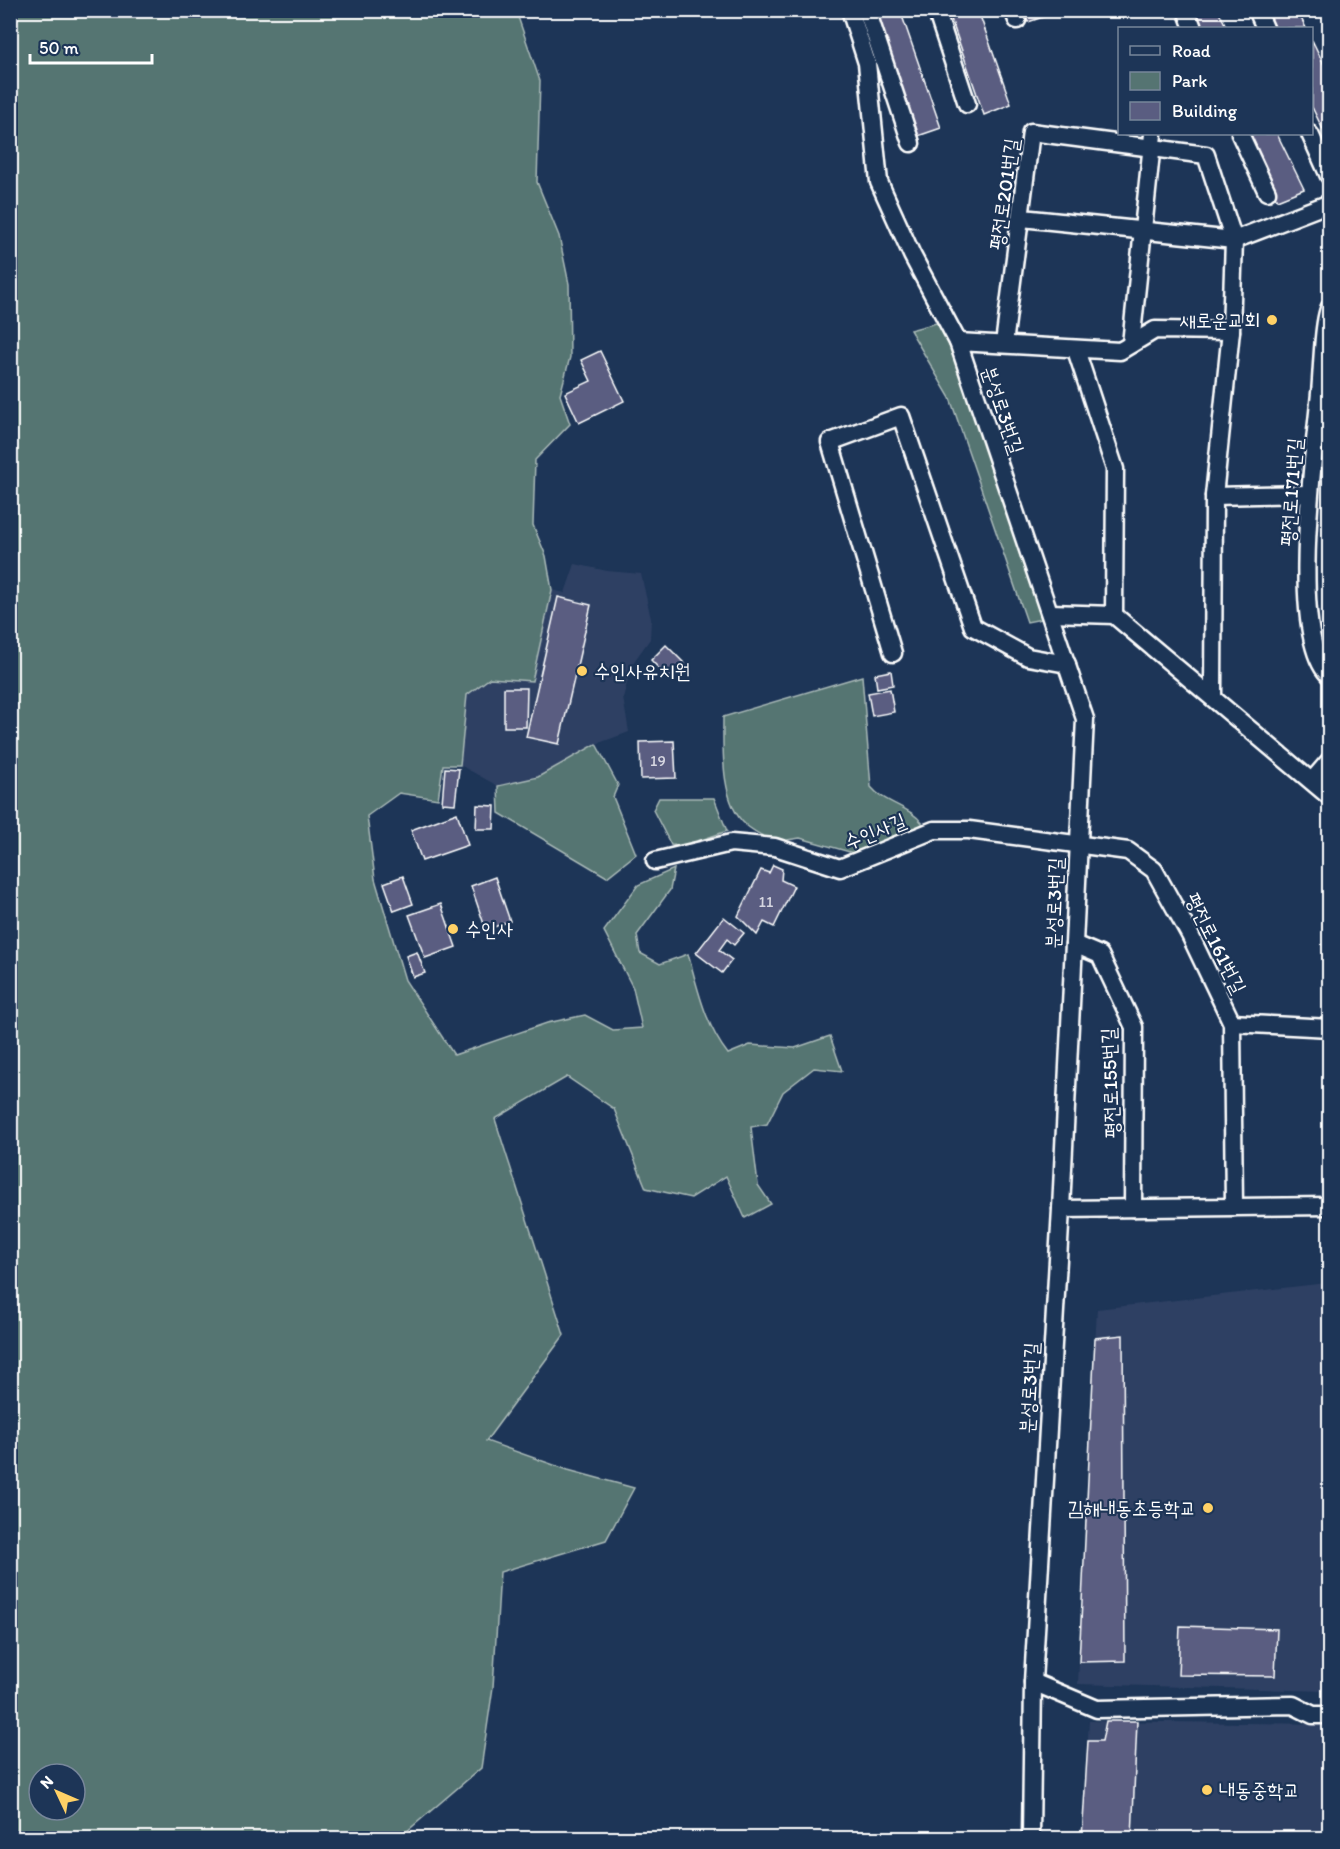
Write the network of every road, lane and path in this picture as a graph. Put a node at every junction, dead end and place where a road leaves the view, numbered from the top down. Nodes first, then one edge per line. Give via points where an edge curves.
1 (850, 10) edge
2 (867, 10) edge
3 (936, 10) edge
4 (1186, 10) edge
5 (1257, 10) edge
6 (1193, 27) edge
7 (1265, 27) edge
8 (967, 104) dead end
9 (1240, 135) edge
10 (1310, 135) edge
11 (1152, 140) edge
12 (911, 143) dead end
13 (1329, 176) edge
14 (1267, 192) dead end
15 (1329, 203) edge
16 (1022, 218) junction
17 (1142, 230) junction
18 (1234, 240) junction
19 (1329, 307) edge
20 (1231, 331) junction
21 (958, 342) junction
22 (1004, 344) junction
23 (1131, 344) junction
24 (1076, 350) junction
25 (1308, 494) junction
26 (1214, 496) junction
27 (1050, 613) junction
28 (1114, 615) junction
29 (893, 653) dead end
30 (1067, 664) junction
31 (1329, 676) edge
32 (1213, 697) junction
33 (1329, 760) edge
34 (1312, 781) junction
35 (1329, 796) edge
36 (1078, 844) junction
37 (655, 861) dead end
38 (1074, 944) junction
39 (1232, 1023) junction
40 (1329, 1028) edge
41 (1329, 1206) edge
42 (1234, 1207) junction
43 (1133, 1208) junction
44 (1061, 1209) junction
45 (1033, 1682) junction
46 (1329, 1715) edge
47 (1031, 1839) edge

1 - 21 street, 분성로3번길 via 867,63 879,182
2 - 12 street
3 - 8 street
4 - 6 street
5 - 7 street
9 - 14 street
10 - 13 street
11 - 16 street, 평전로201번길 via 1031,132
11 - 17 street
11 - 18 street, 평전로201번길 via 1206,155
15 - 18 street
16 - 17 street
16 - 22 street, 평전로201번길
17 - 18 street
17 - 23 street
18 - 20 street, 평전로201번길
19 - 25 street, 평전로171번길
20 - 23 street via 1155,330
20 - 26 street
21 - 22 street
21 - 27 street, 분성로3번길
22 - 24 street
23 - 24 street via 1120,351
24 - 28 street via 1115,469
25 - 26 street
25 - 31 street, 평전로171번길 via 1309,633 1320,668
26 - 32 street
27 - 28 street
27 - 30 street, 분성로3번길
28 - 32 street
29 - 30 street via 830,442 901,416 973,627 1028,657
30 - 36 street, 분성로3번길 via 1085,719
32 - 34 street
33 - 34 street
34 - 35 street
36 - 37 street, 수인사길 via 969,830 934,830 840,868 775,847 731,843
36 - 38 street, 분성로3번길
36 - 39 street, 평전로161번길 via 1128,851 1154,870
38 - 43 street, 평전로155번길 via 1100,955 1134,1026
38 - 44 street, 분성로3번길
39 - 40 street, 평전로161번길
39 - 42 street
41 - 42 street
42 - 43 street
43 - 44 street
44 - 45 street, 분성로3번길
45 - 46 street via 1097,1709 1293,1705 1312,1715
45 - 47 street, 분성로3번길

